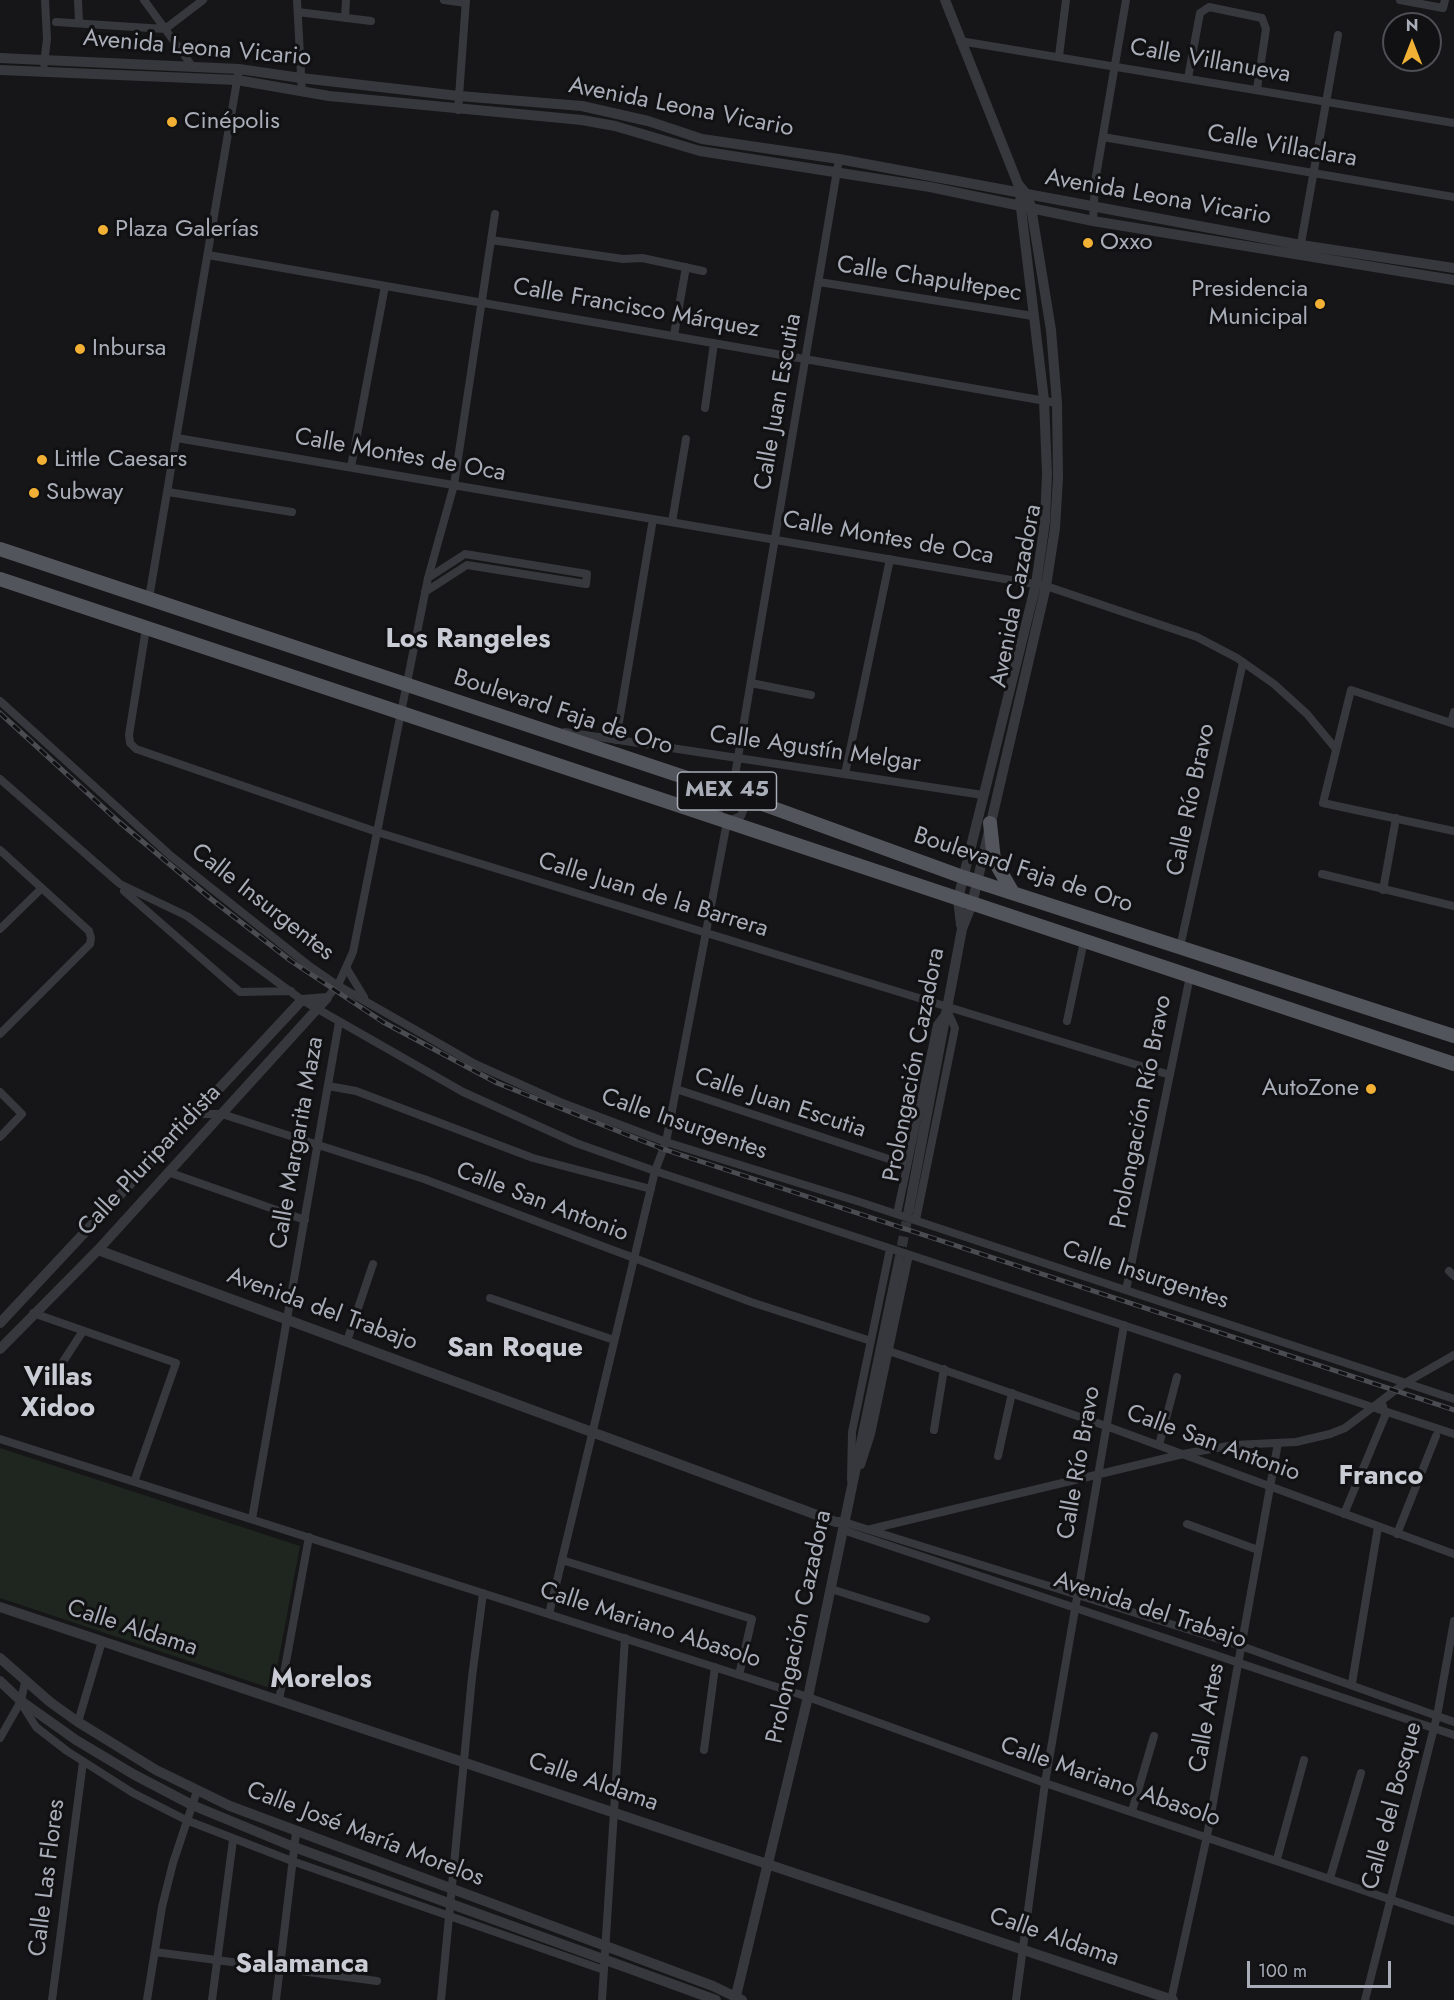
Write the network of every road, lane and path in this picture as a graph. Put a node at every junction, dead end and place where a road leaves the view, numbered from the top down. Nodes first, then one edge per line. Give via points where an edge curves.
1 (45, 0) edge
2 (78, 0) edge
3 (144, 0) edge
4 (203, 0) edge
5 (297, 0) edge
6 (346, 0) edge
7 (444, 0) edge
8 (945, 0) edge
9 (1066, 0) edge
10 (1126, 0) edge
11 (1400, 0) edge
12 (1445, 0) edge
13 (466, 2) edge
14 (298, 12) junction
15 (345, 18) junction
16 (371, 21) dead end
17 (56, 22) dead end
18 (79, 22) junction
19 (165, 29) junction
20 (1338, 35) dead end
21 (960, 41) junction
22 (1059, 56) junction
23 (0, 58) edge
24 (45, 58) junction
25 (1116, 65) junction
26 (192, 66) junction
27 (239, 69) junction
28 (0, 70) edge
29 (44, 71) junction
30 (301, 78) junction
31 (1188, 78) junction
32 (237, 80) junction
33 (1257, 89) junction
34 (302, 92) junction
35 (459, 96) junction
36 (514, 100) junction
37 (1324, 101) junction
38 (458, 110) junction
39 (512, 114) junction
40 (1454, 123) edge
41 (1103, 137) junction
42 (839, 159) junction
43 (837, 171) junction
44 (1313, 172) junction
45 (1023, 197) junction
46 (1454, 197) edge
47 (1094, 207) junction
48 (495, 214) dead end
49 (1093, 221) junction
50 (1028, 227) junction
51 (491, 240) junction
52 (1300, 250) junction
53 (208, 255) junction
54 (686, 267) junction
55 (1454, 268) edge
56 (703, 271) dead end
57 (1454, 280) edge
58 (819, 282) junction
59 (385, 286) junction
60 (482, 302) junction
61 (1033, 316) junction
62 (674, 336) junction
63 (714, 343) junction
64 (807, 359) junction
65 (1044, 400) junction
66 (1057, 403) junction
67 (705, 408) dead end
68 (177, 438) junction
69 (686, 439) dead end
70 (351, 467) junction
71 (454, 484) junction
72 (168, 492) junction
73 (292, 512) dead end
74 (653, 519) junction
75 (672, 522) junction
76 (776, 540) junction
77 (0, 549) edge
78 (890, 559) junction
79 (522, 563) junction
80 (519, 573) junction
81 (428, 578) junction
82 (0, 579) edge
83 (1041, 585) junction
84 (425, 592) junction
85 (150, 598) junction
86 (146, 628) junction
87 (1242, 662) junction
88 (751, 683) junction
89 (405, 685) junction
90 (811, 695) dead end
91 (0, 701) edge
92 (1454, 712) edge
93 (400, 714) junction
94 (1453, 723) edge
95 (534, 727) junction
96 (616, 740) junction
97 (1336, 749) junction
98 (738, 758) junction
99 (845, 774) junction
100 (0, 779) edge
101 (732, 793) junction
102 (983, 795) junction
103 (1396, 818) junction
104 (727, 822) junction
105 (990, 823) junction
106 (1454, 831) edge
107 (377, 832) junction
108 (0, 850) edge
109 (106, 874) junction
110 (1322, 874) dead end
111 (970, 879) junction
112 (42, 888) junction
113 (1383, 890) junction
114 (1013, 892) junction
115 (958, 899) junction
116 (972, 904) junction
117 (1454, 906) edge
118 (962, 928) junction
119 (0, 929) edge
120 (706, 933) junction
121 (1084, 941) junction
122 (1180, 947) junction
123 (347, 969) junction
124 (1190, 976) junction
125 (337, 985) junction
126 (291, 991) junction
127 (327, 998) junction
128 (302, 1000) junction
129 (374, 1006) junction
130 (317, 1009) junction
131 (947, 1010) junction
132 (1067, 1021) dead end
133 (339, 1022) junction
134 (1426, 1027) junction
135 (0, 1034) edge
136 (1454, 1036) edge
137 (1418, 1052) junction
138 (1454, 1064) edge
139 (1170, 1075) junction
140 (328, 1086) junction
141 (676, 1089) junction
142 (0, 1092) edge
143 (197, 1114) junction
144 (222, 1114) junction
145 (0, 1137) edge
146 (666, 1142) junction
147 (318, 1144) junction
148 (907, 1165) junction
149 (655, 1171) junction
150 (168, 1172) junction
151 (651, 1189) junction
152 (114, 1201) junction
153 (909, 1209) tunnel mouth
154 (129, 1214) junction
155 (897, 1214) junction
156 (305, 1220) junction
157 (916, 1220) junction
158 (890, 1249) junction
159 (98, 1250) junction
160 (909, 1255) junction
161 (634, 1258) junction
162 (899, 1261) tunnel mouth
163 (373, 1264) dead end
164 (1126, 1290) junction
165 (490, 1298) dead end
166 (33, 1313) junction
167 (287, 1319) junction
168 (0, 1323) edge
169 (1124, 1325) junction
170 (83, 1331) junction
171 (614, 1340) junction
172 (347, 1341) junction
173 (871, 1341) junction
174 (0, 1349) edge
175 (889, 1351) junction
176 (1454, 1355) edge
177 (944, 1369) junction
178 (55, 1374) dead end
179 (1177, 1377) dead end
180 (1405, 1383) junction
181 (1012, 1393) junction
182 (1454, 1399) edge
183 (1382, 1400) junction
184 (1373, 1406) junction
185 (1384, 1413) junction
186 (1106, 1425) junction
187 (592, 1430) junction
188 (933, 1430) dead end
189 (1454, 1434) edge
190 (1436, 1436) dead end
191 (0, 1439) edge
192 (1278, 1443) junction
193 (1160, 1445) junction
194 (1183, 1454) junction
195 (998, 1456) dead end
196 (1098, 1475) junction
197 (135, 1482) junction
198 (851, 1484) junction
199 (1270, 1485) junction
200 (1344, 1514) junction
201 (252, 1519) junction
202 (841, 1524) junction
203 (1187, 1524) dead end
204 (1378, 1527) junction
205 (871, 1529) junction
206 (1397, 1534) junction
207 (854, 1536) junction
208 (309, 1537) junction
209 (1258, 1550) junction
210 (1454, 1554) edge
211 (562, 1560) junction
212 (831, 1589) junction
213 (483, 1593) junction
214 (1078, 1593) junction
215 (0, 1607) edge
216 (1075, 1608) junction
217 (549, 1614) junction
218 (926, 1619) dead end
219 (1454, 1621) edge
220 (625, 1638) junction
221 (102, 1641) junction
222 (1241, 1646) junction
223 (0, 1658) edge
224 (1238, 1662) junction
225 (715, 1667) junction
226 (739, 1675) junction
227 (0, 1681) edge
228 (25, 1682) junction
229 (1352, 1683) junction
230 (808, 1696) junction
231 (279, 1700) junction
232 (21, 1702) junction
233 (1437, 1716) junction
234 (78, 1722) junction
235 (1454, 1722) edge
236 (1433, 1728) junction
237 (1454, 1735) edge
238 (1154, 1736) dead end
239 (0, 1738) edge
240 (704, 1750) dead end
241 (1304, 1760) dead end
242 (83, 1762) junction
243 (463, 1762) junction
244 (1361, 1773) dead end
245 (1045, 1783) junction
246 (197, 1791) junction
247 (192, 1805) junction
248 (1132, 1812) junction
249 (615, 1813) junction
250 (186, 1820) junction
251 (296, 1833) junction
252 (1207, 1836) junction
253 (233, 1840) junction
254 (294, 1847) junction
255 (1277, 1860) junction
256 (292, 1861) junction
257 (769, 1864) junction
258 (359, 1871) junction
259 (1330, 1878) junction
260 (355, 1883) junction
261 (404, 1887) junction
262 (453, 1890) junction
263 (1389, 1898) junction
264 (400, 1899) junction
265 (451, 1904) junction
266 (450, 1917) junction
267 (536, 1921) junction
268 (1454, 1921) edge
269 (529, 1938) junction
270 (606, 1947) junction
271 (1023, 1950) junction
272 (155, 1952) junction
273 (217, 1959) junction
274 (605, 1965) junction
275 (279, 1967) junction
276 (377, 1981) dead end
277 (737, 1998) edge
278 (52, 2000) edge
279 (147, 2000) edge
280 (212, 2000) edge
281 (276, 2000) edge
282 (441, 2000) edge
283 (602, 2000) edge
284 (716, 2000) edge
285 (1016, 2000) edge
286 (1171, 2000) edge
287 (1365, 2000) edge

1 - 24 street
2 - 18 street
3 - 19 street
4 - 19 street
5 - 14 street
6 - 15 street
7 - 13 street
8 - 21 street, Avenida Cazadora
9 - 22 street
10 - 25 street
11 - 12 street via 1443,8
13 - 35 street
14 - 15 street
14 - 30 street
15 - 16 street
17 - 18 street
18 - 19 street
19 - 26 street
20 - 37 street
21 - 22 street, Calle Villanueva
21 - 45 street, Avenida Cazadora
22 - 25 street, Calle Villanueva
23 - 24 street, Avenida Leona Vicario
24 - 26 street, Avenida Leona Vicario
24 - 29 street
25 - 31 street, Calle Villanueva
25 - 41 street
26 - 27 street, Avenida Leona Vicario
27 - 30 street, Avenida Leona Vicario
27 - 32 street
28 - 29 street, Avenida Leona Vicario
29 - 32 street, Avenida Leona Vicario
30 - 34 street
30 - 35 street, Avenida Leona Vicario
31 - 33 street, Calle Villanueva
31 - 33 street via 1200,13 1209,7 1262,18 1266,29
32 - 34 street, Avenida Leona Vicario
32 - 53 street
33 - 37 street, Calle Villanueva
34 - 38 street, Avenida Leona Vicario
35 - 36 street, Avenida Leona Vicario
35 - 38 street
36 - 39 street
36 - 42 street, Avenida Leona Vicario via 616,112 702,139
37 - 40 street, Calle Villanueva
37 - 44 street
38 - 39 street, Avenida Leona Vicario
39 - 43 street, Avenida Leona Vicario via 615,126 700,151
41 - 44 street, Calle Villaclara
41 - 47 street
42 - 43 street, Calle Juan Escutia
42 - 45 street, Avenida Leona Vicario
43 - 45 street, Avenida Leona Vicario
43 - 58 street, Calle Juan Escutia
44 - 46 street, Calle Villaclara
44 - 52 street
45 - 47 street, Avenida Leona Vicario
45 - 49 street, Avenida Leona Vicario
45 - 50 street, Avenida Cazadora
47 - 49 street
47 - 52 street, Avenida Leona Vicario
48 - 51 street, Calle Pluripartidista
49 - 52 street, Avenida Leona Vicario
50 - 61 street, Avenida Cazadora
50 - 66 street, Avenida Cazadora via 1051,330
51 - 54 street
51 - 60 street, Calle Pluripartidista
52 - 55 street, Avenida Leona Vicario
52 - 57 street, Avenida Leona Vicario
53 - 59 street, Calle Francisco Márquez
53 - 68 street
54 - 56 street
54 - 62 street
58 - 61 street, Calle Chapultepec
58 - 64 street, Calle Juan Escutia
59 - 60 street, Calle Francisco Márquez
59 - 70 street
60 - 62 street, Calle Francisco Márquez
60 - 71 street, Calle Pluripartidista
61 - 65 street, Avenida Cazadora
62 - 63 street, Calle Francisco Márquez
63 - 64 street, Calle Francisco Márquez
63 - 67 street
64 - 65 street, Calle Francisco Márquez
64 - 76 street, Calle Juan Escutia
65 - 66 street, Calle Francisco Márquez
65 - 83 street, Avenida Cazadora via 1047,463
66 - 83 street, Avenida Cazadora via 1057,508
68 - 70 street, Calle Montes de Oca
68 - 72 street
69 - 75 street
70 - 71 street, Calle Montes de Oca
71 - 74 street, Calle Montes de Oca
71 - 81 street, Calle Pluripartidista
72 - 73 street
72 - 85 street
74 - 75 street, Calle Montes de Oca
74 - 96 street
75 - 76 street, Calle Montes de Oca
76 - 78 street, Calle Montes de Oca
76 - 88 street, Calle Juan Escutia
77 - 85 main road, Boulevard Faja de Oro / MEX 45
78 - 83 street, Calle Montes de Oca
78 - 99 street
79 - 80 street
79 - 80 street via 587,574 586,584
79 - 81 street via 465,554
80 - 84 street via 467,565
81 - 84 street, Calle Pluripartidista
82 - 86 main road, Boulevard Faja de Oro / MEX 45
83 - 87 street, Calle Montes de Oca via 1197,637
83 - 102 street, Avenida Cazadora
83 - 105 street, Avenida Cazadora
84 - 89 street, Calle Pluripartidista
85 - 89 main road, Boulevard Faja de Oro / MEX 45
86 - 93 main road, Boulevard Faja de Oro / MEX 45
86 - 107 street, Calle Juan de la Barrera via 129,735 136,749
87 - 97 street, Calle Montes de Oca via 1307,714
87 - 122 street, Calle Río Bravo
88 - 90 street
88 - 98 street, Calle Juan Escutia
89 - 93 street, Calle Pluripartidista
89 - 95 main road, Boulevard Faja de Oro / MEX 45
91 - 125 street, Calle Insurgentes via 171,856
92 - 94 street
93 - 104 main road, Boulevard Faja de Oro / MEX 45
93 - 107 street, Calle Pluripartidista
94 - 97 street via 1351,690
95 - 96 street, Calle Agustín Melgar
95 - 101 main road, Boulevard Faja de Oro / MEX 45
96 - 98 street, Calle Agustín Melgar
97 - 103 street via 1323,803
98 - 99 street, Calle Agustín Melgar
98 - 101 street, Calle Juan Escutia
99 - 102 street, Calle Agustín Melgar
100 - 109 street
101 - 104 street via 718,801 716,809
101 - 104 street via 744,808 741,816
101 - 111 main road, Boulevard Faja de Oro / MEX 45
102 - 111 street, Avenida Cazadora
103 - 106 street
103 - 113 street
104 - 115 main road, Boulevard Faja de Oro / MEX 45
104 - 120 street, Calle Juan Escutia
105 - 111 street, Avenida Cazadora
105 - 114 main road via 994,861
107 - 120 street, Calle Juan de la Barrera
107 - 123 street, Calle Pluripartidista
108 - 112 street
109 - 126 street via 134,892 187,916
109 - 126 street via 240,993
110 - 113 street
111 - 114 main road, Boulevard Faja de Oro / MEX 45
111 - 115 street, Prolongación Cazadora
111 - 116 street, Prolongación Cazadora
112 - 119 street
112 - 135 street via 89,931 90,944
113 - 117 street
114 - 122 main road, Boulevard Faja de Oro / MEX 45
115 - 116 main road, Boulevard Faja de Oro / MEX 45
115 - 118 street, Prolongación Cazadora
116 - 118 street, Prolongación Cazadora
116 - 121 main road, Boulevard Faja de Oro / MEX 45
118 - 131 street, Prolongación Cazadora
120 - 131 street, Calle Juan de la Barrera
120 - 141 street, Calle Juan Escutia
121 - 124 main road, Boulevard Faja de Oro / MEX 45
121 - 132 street
122 - 134 main road, Boulevard Faja de Oro / MEX 45
123 - 125 street, Calle Pluripartidista
123 - 129 street via 356,988
124 - 137 main road, Boulevard Faja de Oro / MEX 45
124 - 139 street, Prolongación Río Bravo
125 - 127 street, Calle Pluripartidista
125 - 129 street, Calle Insurgentes
126 - 128 street
127 - 128 street
127 - 130 street, Calle Pluripartidista
128 - 130 street
128 - 143 street, Calle Pluripartidista
129 - 146 street, Calle Insurgentes via 517,1084
130 - 133 street
130 - 144 street, Calle Pluripartidista
131 - 139 street, Calle Juan de la Barrera
131 - 148 street via 936,1024
131 - 153 street, Prolongación Cazadora
131 - 157 street via 955,1028
133 - 140 street, Calle Margarita Maza
133 - 149 street via 463,1092 576,1143
134 - 136 main road, Boulevard Faja de Oro / MEX 45
134 - 137 main road
137 - 138 main road, Boulevard Faja de Oro / MEX 45
139 - 164 street, Prolongación Río Bravo
140 - 147 street, Calle Margarita Maza
140 - 151 street via 356,1091 533,1158
141 - 146 street, Calle Juan Escutia
141 - 148 street, Calle Juan Escutia
142 - 145 street via 22,1114
143 - 144 street, Calle San Antonio
143 - 152 street, Calle Pluripartidista
144 - 147 street, Calle San Antonio
144 - 150 street, Calle Pluripartidista
146 - 149 street, Calle Juan Escutia
146 - 155 street, Calle Insurgentes
147 - 156 street, Calle Margarita Maza
147 - 161 street, Calle San Antonio
148 - 155 street
149 - 151 street, Calle Juan Escutia
149 - 158 street
150 - 154 street, Calle Pluripartidista
150 - 156 street
151 - 161 street, Calle Juan Escutia
152 - 154 street
152 - 168 street, Calle Pluripartidista
154 - 159 street, Calle Pluripartidista
155 - 157 street, Calle Insurgentes
156 - 167 street, Calle Margarita Maza
157 - 164 street, Calle Insurgentes
158 - 160 street
158 - 173 street
159 - 166 street, Calle Pluripartidista
159 - 167 street, Avenida del Trabajo
160 - 169 street
160 - 175 street
161 - 171 street, Calle Juan Escutia
161 - 173 street, Calle San Antonio via 750,1302
162 - 198 street, Prolongación Cazadora
163 - 172 street
164 - 180 street, Calle Insurgentes
165 - 171 street
166 - 170 street
166 - 174 street, Calle Pluripartidista
167 - 172 street, Avenida del Trabajo
167 - 201 street, Calle Margarita Maza
169 - 184 street
169 - 186 street, Calle Río Bravo
170 - 178 street
170 - 197 street via 176,1363
171 - 187 street, Calle Juan Escutia
172 - 187 street, Avenida del Trabajo
173 - 198 street via 852,1432
175 - 177 street, Calle San Antonio
175 - 198 street via 871,1434
176 - 180 street
177 - 181 street, Calle San Antonio
177 - 188 street
179 - 193 street
180 - 182 street, Calle Insurgentes
180 - 183 street
181 - 186 street, Calle San Antonio
181 - 195 street
183 - 184 street
183 - 185 street
184 - 185 street
184 - 192 street via 1346,1428
185 - 189 street
185 - 200 street
186 - 193 street, Calle San Antonio
186 - 196 street, Calle Río Bravo
187 - 202 street, Avenida del Trabajo
187 - 211 street, Calle Juan Escutia
190 - 206 street
191 - 197 street, Calle Mariano Abasolo
192 - 194 street via 1234,1445
192 - 199 street, Calle Artes
193 - 194 street, Calle San Antonio
194 - 196 street
194 - 199 street, Calle San Antonio
196 - 205 street
196 - 214 street, Calle Río Bravo
197 - 201 street, Calle Mariano Abasolo
198 - 202 street, Prolongación Cazadora
199 - 200 street, Calle San Antonio
199 - 209 street, Calle Artes
200 - 204 street, Calle San Antonio
201 - 208 street, Calle Mariano Abasolo
202 - 205 street, Avenida del Trabajo
202 - 207 street, Avenida del Trabajo
202 - 212 street, Prolongación Cazadora
203 - 209 street
204 - 206 street, Calle San Antonio
204 - 229 street
205 - 207 street
205 - 214 street, Avenida del Trabajo
206 - 210 street, Calle San Antonio
207 - 216 street, Avenida del Trabajo
208 - 213 street, Calle Mariano Abasolo
208 - 231 street
209 - 222 street, Calle Artes
211 - 217 street, Calle Juan Escutia
211 - 226 street via 752,1619
212 - 218 street
212 - 230 street, Prolongación Cazadora
213 - 217 street, Calle Mariano Abasolo
213 - 243 street
214 - 216 street, Calle Río Bravo
214 - 222 street, Avenida del Trabajo
215 - 221 street, Calle Aldama
216 - 224 street, Avenida del Trabajo
216 - 245 street, Calle Río Bravo
217 - 220 street, Calle Mariano Abasolo
219 - 233 street, Calle del Bosque
220 - 225 street, Calle Mariano Abasolo
220 - 249 street
221 - 231 street, Calle Aldama
221 - 234 street
222 - 224 street, Calle Artes
222 - 229 street, Avenida del Trabajo
223 - 228 street, Calle José María Morelos
224 - 236 street, Avenida del Trabajo
224 - 252 street, Calle Artes
225 - 226 street, Calle Mariano Abasolo
225 - 240 street
226 - 230 street, Calle Mariano Abasolo
227 - 232 street, Calle José María Morelos
228 - 232 street
228 - 234 street, Calle José María Morelos
229 - 233 street, Avenida del Trabajo
230 - 245 street, Calle Mariano Abasolo
230 - 257 street, Prolongación Cazadora
231 - 243 street, Calle Aldama
232 - 239 street
232 - 242 street via 36,1727
232 - 247 street, Calle José María Morelos via 104,1757
233 - 235 street, Avenida del Trabajo
233 - 236 street, Calle del Bosque
234 - 246 street, Calle José María Morelos via 146,1765
236 - 237 street, Avenida del Trabajo
236 - 263 street, Calle del Bosque
238 - 248 street
241 - 255 street
242 - 250 street
242 - 278 street, Calle Las Flores
243 - 249 street, Calle Aldama
243 - 262 street
244 - 259 street
245 - 248 street, Calle Mariano Abasolo
245 - 271 street, Calle Río Bravo
246 - 247 street
246 - 251 street, Calle José María Morelos
247 - 250 street
247 - 254 street, Calle José María Morelos
248 - 252 street, Calle Mariano Abasolo
249 - 257 street, Calle Aldama
249 - 270 street
250 - 253 street
250 - 272 street via 165,1896
251 - 254 street
251 - 262 street, Calle José María Morelos
252 - 255 street, Calle Mariano Abasolo
252 - 286 street, Calle Artes
253 - 256 street
253 - 273 street
254 - 256 street
254 - 258 street, Calle José María Morelos
255 - 259 street, Calle Mariano Abasolo
256 - 260 street
256 - 275 street
257 - 271 street, Calle Aldama
257 - 277 street, Prolongación Cazadora
258 - 260 street
258 - 261 street, Calle José María Morelos
259 - 263 street, Calle Mariano Abasolo
260 - 264 street
261 - 264 street
261 - 265 street, Calle José María Morelos
262 - 265 street
262 - 267 street, Calle José María Morelos
263 - 268 street, Calle Mariano Abasolo
263 - 287 street, Calle del Bosque
264 - 266 street
265 - 266 street
265 - 269 street, Calle José María Morelos
266 - 269 street
266 - 282 street
267 - 269 street
267 - 270 street, Calle José María Morelos
269 - 274 street, Calle José María Morelos
270 - 274 street
270 - 277 street, Calle José María Morelos
271 - 285 street, Calle Río Bravo
271 - 286 street, Calle Aldama
272 - 273 street
272 - 279 street
273 - 275 street
273 - 280 street
274 - 283 street
274 - 284 street, Calle José María Morelos
275 - 276 street
275 - 281 street

